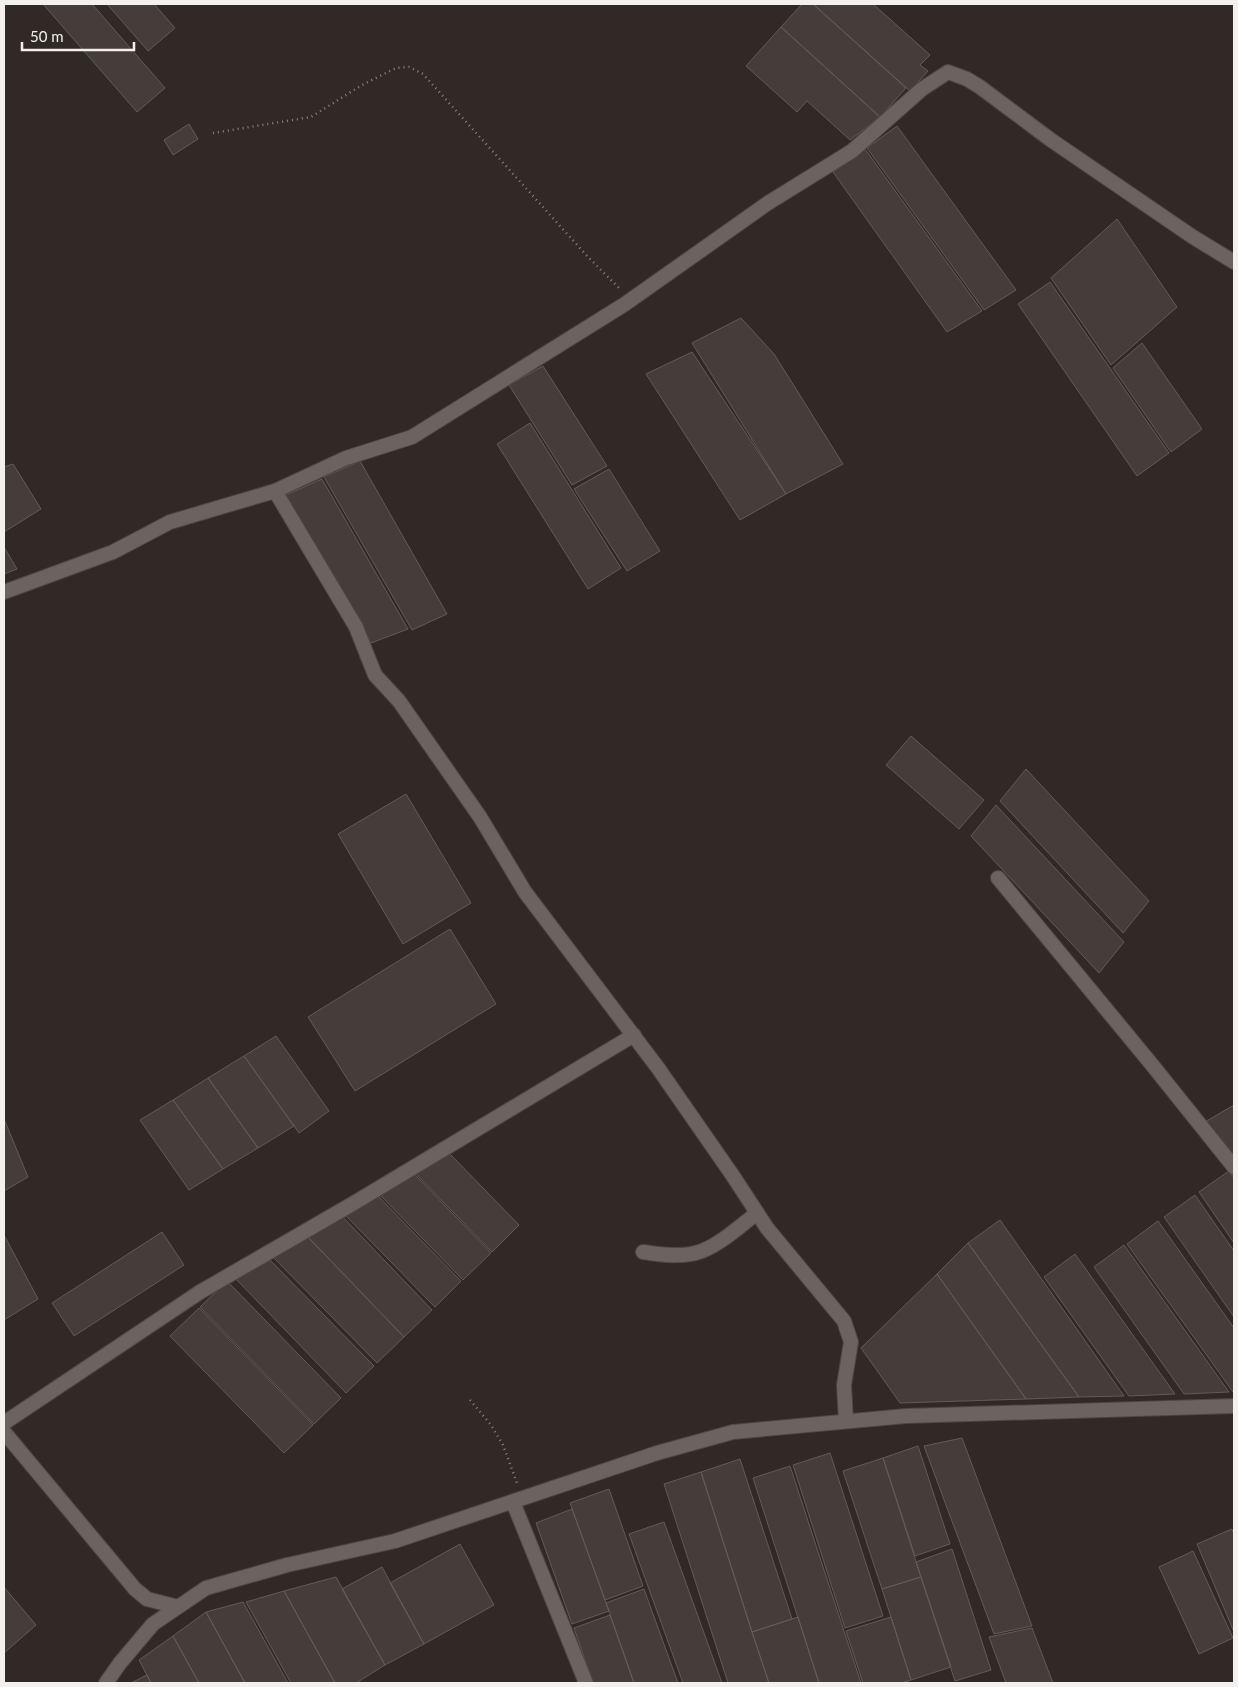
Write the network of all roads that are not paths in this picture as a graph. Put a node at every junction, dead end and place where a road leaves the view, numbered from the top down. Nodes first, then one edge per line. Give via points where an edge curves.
1 (1234, 262) edge
2 (275, 491) junction
3 (4, 592) edge
4 (998, 878) dead end
5 (634, 1035) junction
6 (1234, 1166) edge
7 (757, 1213) junction
8 (643, 1252) dead end
9 (1234, 1406) edge
10 (846, 1421) junction
11 (4, 1424) edge
12 (4, 1432) edge
13 (518, 1501) junction
14 (178, 1607) junction
15 (106, 1683) edge
16 (586, 1683) edge

1 - 2 street via 1051,140 980,87 948,72 922,89 852,150 768,203 631,300 412,437 346,458
2 - 3 street via 170,522 113,552
2 - 5 street via 356,627 375,675 399,701 480,816 526,892
4 - 6 street
5 - 7 street
5 - 11 street via 200,1292
7 - 8 street via 701,1251 668,1256
7 - 10 street via 844,1321 851,1342 844,1385
9 - 10 street via 906,1416
10 - 13 street via 733,1432 657,1453
12 - 14 street via 135,1589 147,1599
13 - 14 street via 396,1542 287,1565 206,1588
13 - 16 street
14 - 15 street via 153,1624

